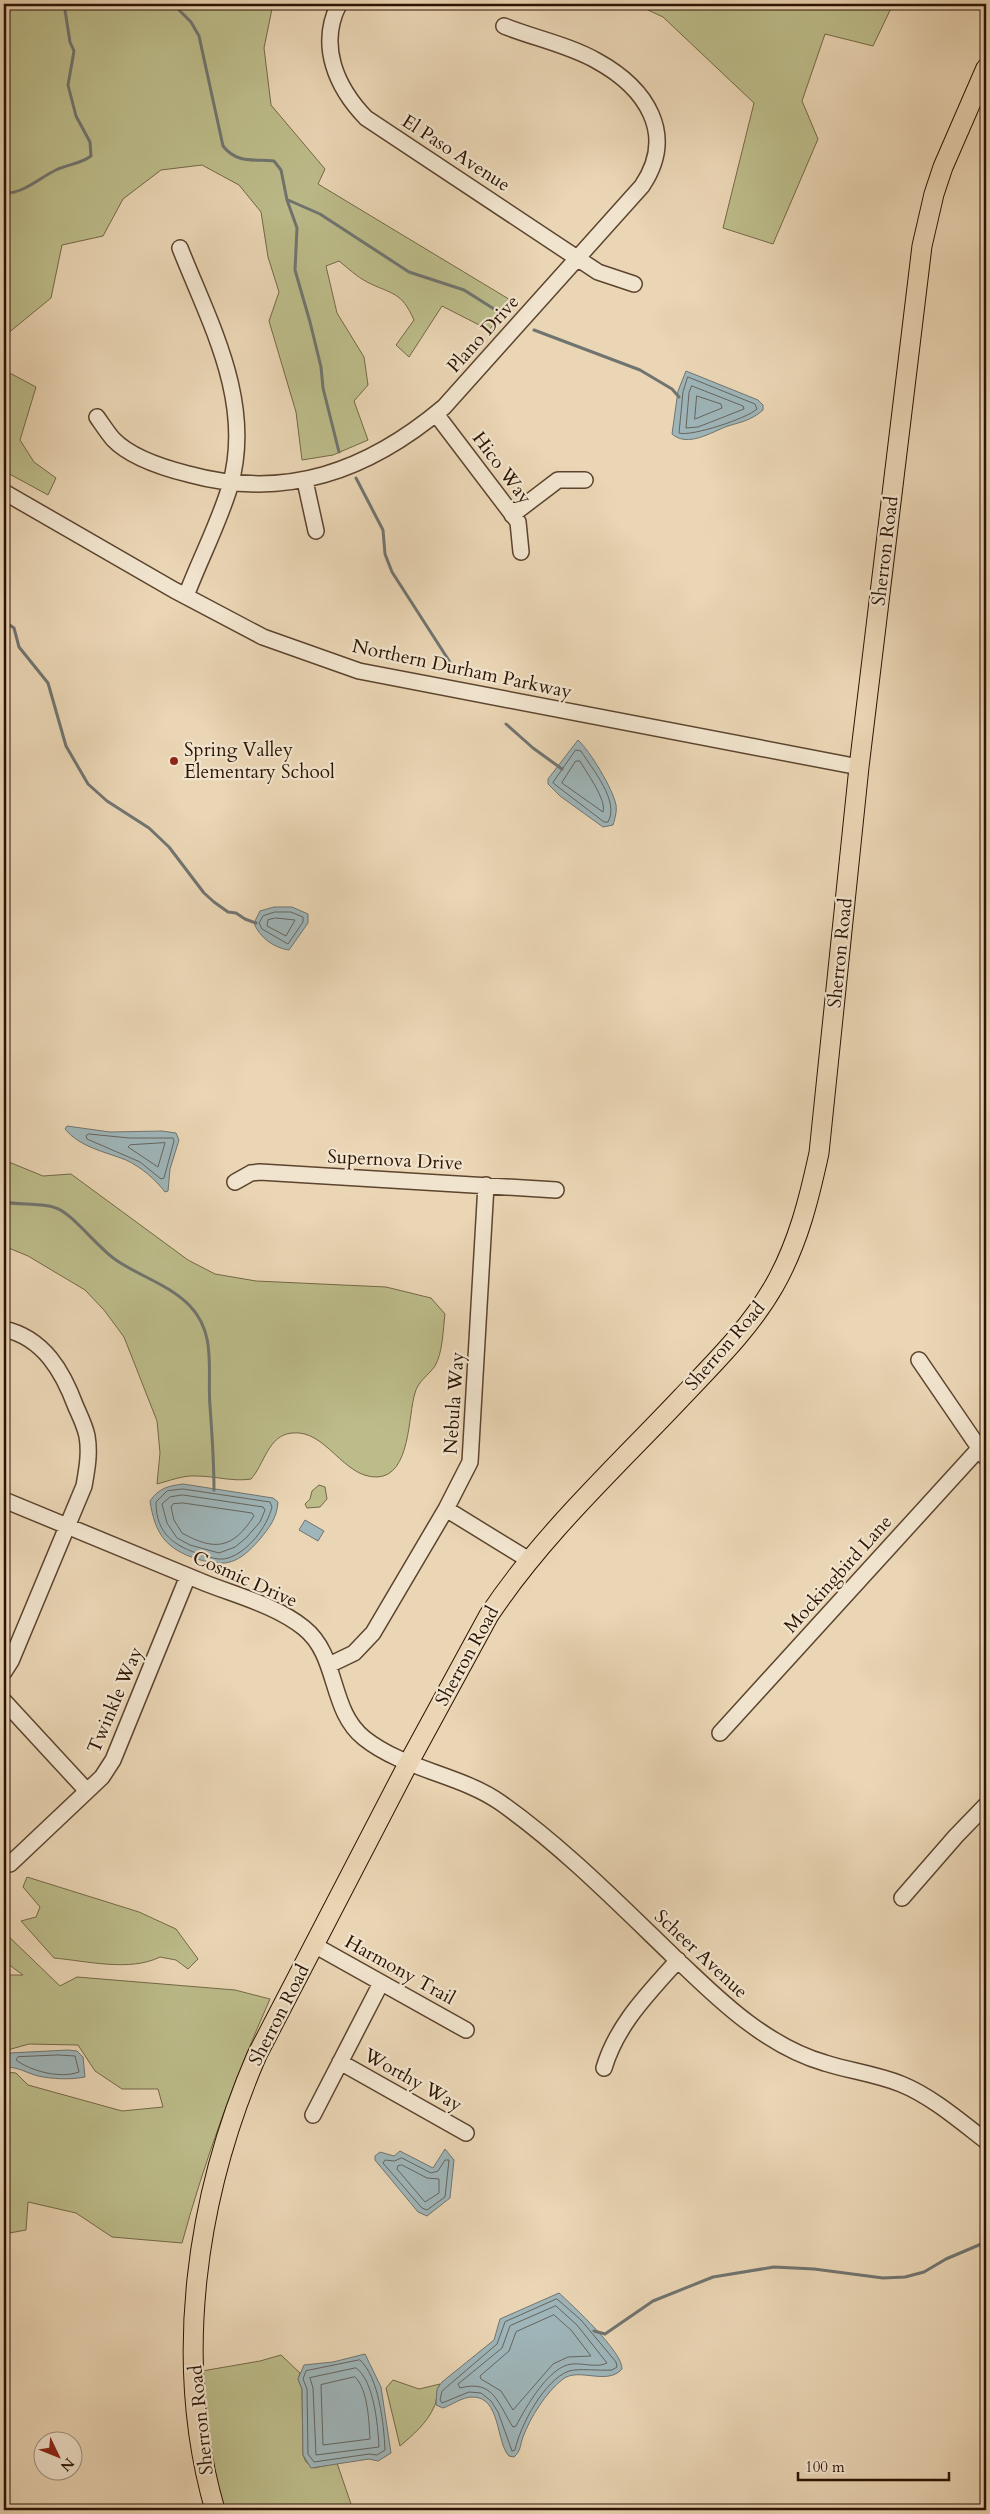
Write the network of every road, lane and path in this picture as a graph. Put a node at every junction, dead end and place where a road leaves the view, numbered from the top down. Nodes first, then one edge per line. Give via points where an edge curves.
1 (339, 4) edge
2 (504, 26) dead end
3 (986, 68) edge
4 (180, 248) dead end
5 (578, 258) junction
6 (634, 284) dead end
7 (436, 414) junction
8 (98, 417) dead end
9 (586, 480) dead end
10 (305, 481) junction
11 (230, 484) junction
12 (4, 492) edge
13 (512, 515) junction
14 (316, 531) dead end
15 (521, 552) dead end
16 (186, 596) junction
17 (859, 766) junction
18 (234, 1182) dead end
19 (486, 1185) junction
20 (556, 1190) dead end
21 (4, 1329) edge
22 (919, 1360) dead end
23 (984, 1449) edge
24 (4, 1500) edge
25 (446, 1509) junction
26 (68, 1526) junction
27 (529, 1560) junction
28 (188, 1576) junction
29 (329, 1665) junction
30 (4, 1672) edge
31 (4, 1701) edge
32 (720, 1733) dead end
33 (409, 1762) junction
34 (87, 1791) junction
35 (986, 1805) edge
36 (10, 1864) dead end
37 (902, 1898) dead end
38 (314, 1946) junction
39 (678, 1960) junction
40 (381, 1983) junction
41 (466, 2030) dead end
42 (340, 2062) junction
43 (604, 2068) dead end
44 (313, 2115) dead end
45 (466, 2133) dead end
46 (986, 2141) edge
47 (215, 2510) edge

1 - 5 street, El Paso Avenue via 330,30 331,56 337,80 354,106 382,129
2 - 5 street, Plano Drive via 596,60 638,93 652,114 658,147 648,177
3 - 17 main road, Sherron Road via 943,167 922,246
4 - 11 street via 233,390 237,436
5 - 6 street, El Paso Avenue via 604,274
5 - 7 street, Plano Drive
7 - 10 street, Plano Drive via 414,432 368,459
7 - 13 street, Hico Way
8 - 11 street, Plano Drive via 113,439 129,450 176,471
9 - 13 street via 558,480
10 - 11 street, Plano Drive
10 - 14 street
11 - 16 street
12 - 16 street, Northern Durham Parkway
13 - 15 street, Hico Way via 518,522
16 - 17 street, Northern Durham Parkway via 263,637 359,671
17 - 27 main road, Sherron Road via 819,1153 804,1215 787,1260 765,1301 723,1354
18 - 19 street, Supernova Drive via 260,1172
19 - 20 street, Supernova Drive
19 - 25 street, Nebula Way via 472,1451 467,1471
21 - 26 street via 24,1336 45,1351 58,1367 87,1435 89,1458 84,1486
22 - 23 street
23 - 32 street, Mockingbird Lane
24 - 26 street, Cosmic Drive
25 - 27 street
25 - 29 street, Nebula Way via 373,1633 354,1653
26 - 28 street, Cosmic Drive
26 - 30 street
27 - 33 main road, Sherron Road via 489,1615
28 - 29 street, Cosmic Drive via 291,1620 306,1630
28 - 34 street, Twinkle Way via 113,1760
29 - 33 street, Cosmic Drive via 341,1708 356,1730 379,1747
31 - 34 street
33 - 38 main road, Sherron Road
33 - 39 street, Scheer Avenue via 499,1802 569,1859
34 - 36 street, Twinkle Way
35 - 37 street
38 - 40 street, Harmony Trail
38 - 47 main road, Sherron Road via 244,2085 209,2197 198,2274 194,2347 198,2419
39 - 43 street via 620,2028
39 - 46 street, Scheer Avenue via 739,2016 783,2047 823,2063 904,2085
40 - 41 street, Harmony Trail
40 - 42 street
42 - 44 street
42 - 45 street, Worthy Way

